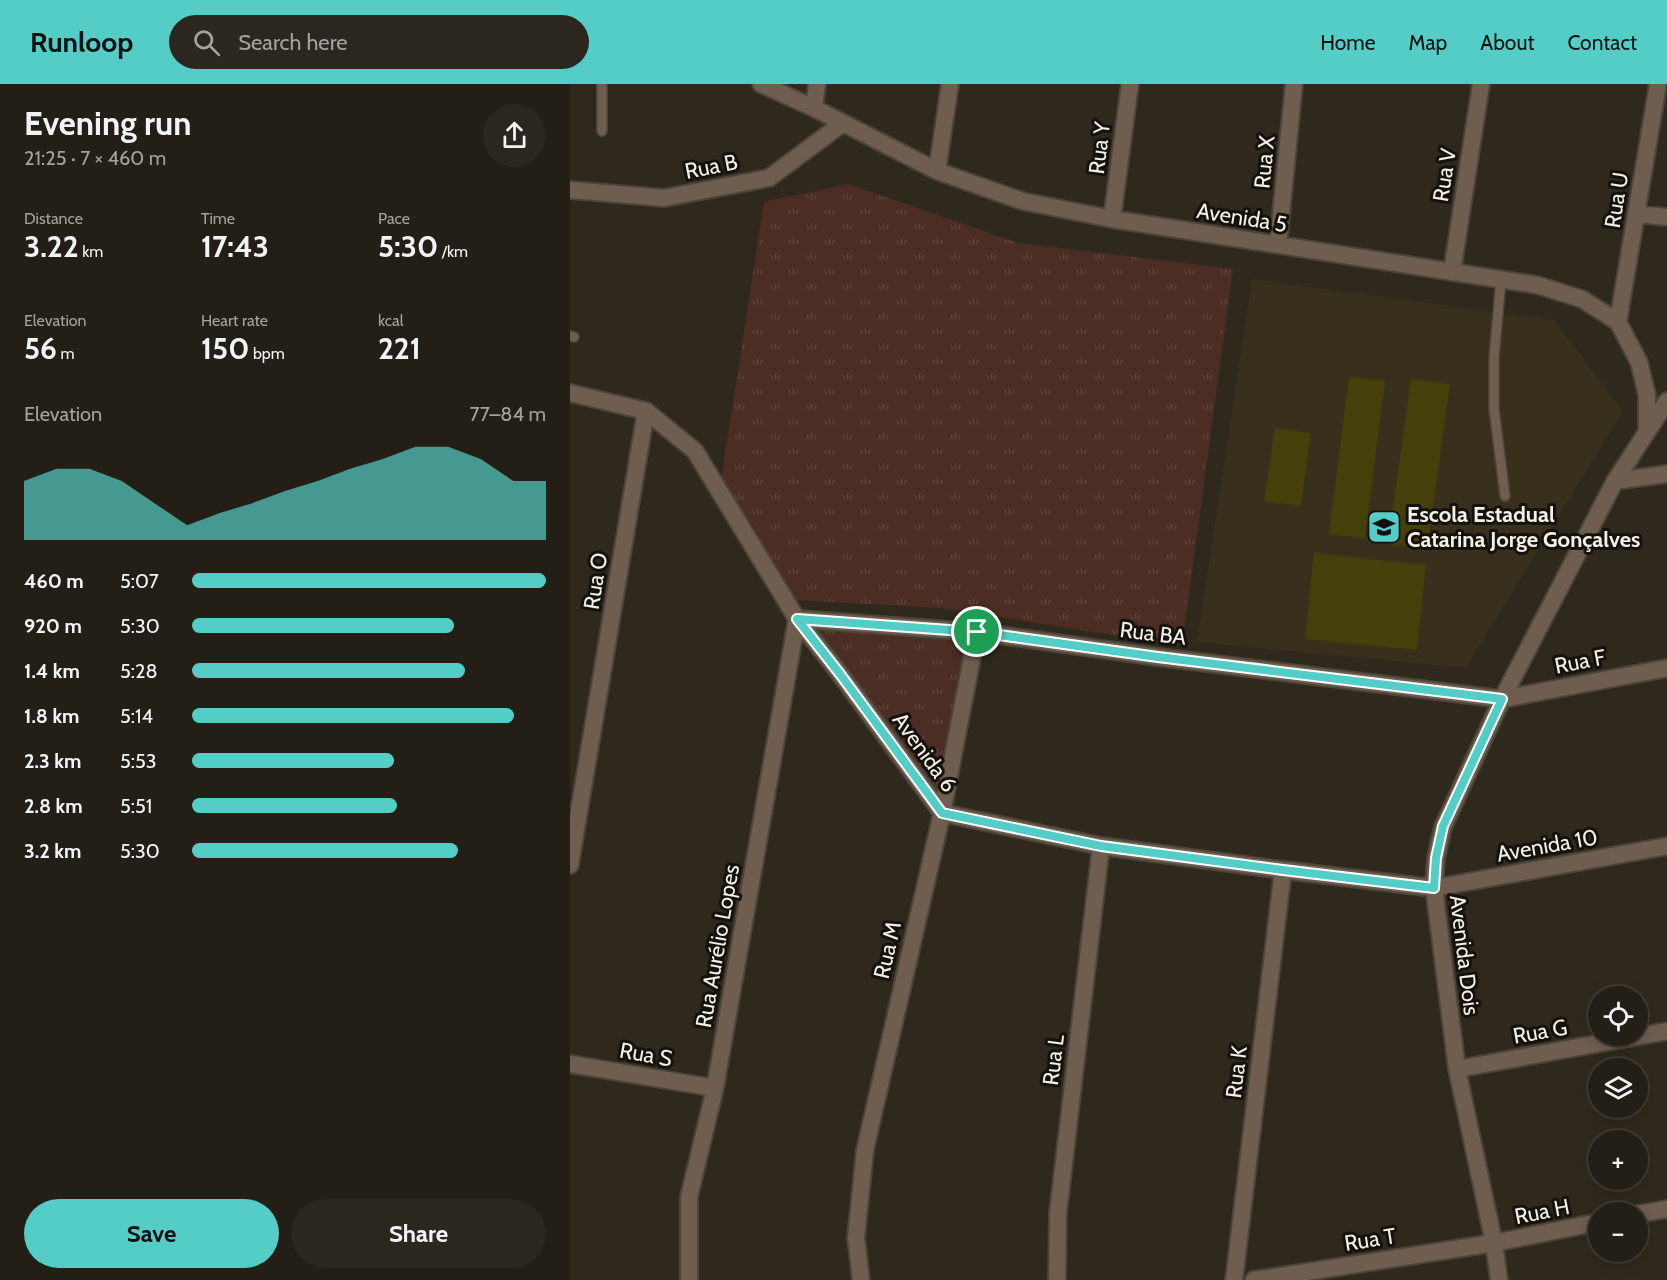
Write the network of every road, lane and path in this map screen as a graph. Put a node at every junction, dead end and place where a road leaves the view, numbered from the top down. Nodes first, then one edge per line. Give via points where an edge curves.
1 (603, 84) edge
2 (761, 84) edge
3 (817, 84) edge
4 (950, 84) edge
5 (1130, 84) edge
6 (1294, 84) edge
7 (1480, 84) edge
8 (1658, 84) edge
9 (814, 108) junction
10 (843, 123) junction
11 (602, 131) dead end
12 (937, 171) junction
13 (570, 190) edge
14 (1637, 214) junction
15 (1667, 217) edge
16 (1112, 219) junction
17 (1278, 245) junction
18 (1452, 272) junction
19 (1501, 280) junction
20 (1618, 322) junction
21 (570, 393) edge
22 (1667, 400) edge
23 (646, 411) junction
24 (1647, 431) junction
25 (1667, 474) edge
26 (1615, 482) junction
27 (1505, 496) dead end
28 (797, 619) junction
29 (977, 632) junction
30 (1667, 668) edge
31 (1502, 699) junction
32 (576, 796) edge
33 (942, 813) junction
34 (1101, 846) junction
35 (1667, 846) edge
36 (570, 865) edge
37 (1283, 870) junction
38 (1434, 888) junction
39 (1667, 1031) edge
40 (570, 1064) edge
41 (1457, 1069) junction
42 (715, 1088) junction
43 (1667, 1209) edge
44 (1648, 1213) edge
45 (1588, 1224) edge
46 (1494, 1243) junction
47 (689, 1280) edge
48 (861, 1280) edge
49 (1056, 1280) edge
50 (1234, 1280) edge
51 (1254, 1280) edge
52 (1499, 1280) edge

1 - 11 lane
2 - 9 street, Avenida 5
3 - 9 street
4 - 12 street
5 - 16 street, Rua Y
6 - 17 street, Rua X
7 - 18 street, Rua V
8 - 14 street, Rua U
9 - 10 street, Avenida 5
10 - 12 street, Avenida 5
10 - 13 street, Rua B via 769,178 664,198
12 - 16 street, Avenida 5 via 1022,201
14 - 15 street
14 - 20 street, Rua U
16 - 17 street, Avenida 5
17 - 18 street, Avenida 5
18 - 19 street, Avenida 5
19 - 20 street, Avenida 5 via 1582,298
19 - 27 lane via 1494,409
20 - 24 street, Avenida 5 via 1639,362 1647,395
21 - 23 street, Avenida 6
22 - 24 street, Avenida Dois
23 - 28 street, Avenida 6 via 695,451
23 - 32 street, Rua O
24 - 26 street, Avenida Dois
25 - 26 street
26 - 31 street, Avenida Dois
28 - 29 street, Rua BA
28 - 33 street, Avenida 6
28 - 42 street, Rua Aurélio Lopes
29 - 31 street, Rua BA
29 - 33 street, Rua M
30 - 31 street, Rua F
31 - 38 street, Avenida Dois via 1443,826
32 - 36 street, Rua O
33 - 34 street, Avenida 6
33 - 48 street, Rua M via 864,1150 856,1237
34 - 37 street, Avenida 6
34 - 49 street, Rua L via 1058,1213
35 - 38 street, Avenida 10
37 - 38 street, Avenida 6
37 - 50 street, Rua K
38 - 41 street, Avenida Dois
39 - 41 street, Rua G
40 - 42 street, Rua S
41 - 46 street, Avenida Dois
42 - 47 street, Rua Aurélio Lopes via 689,1197
43 - 44 street
45 - 46 street, Rua H
46 - 51 street, Rua T
46 - 52 street, Avenida Dois

